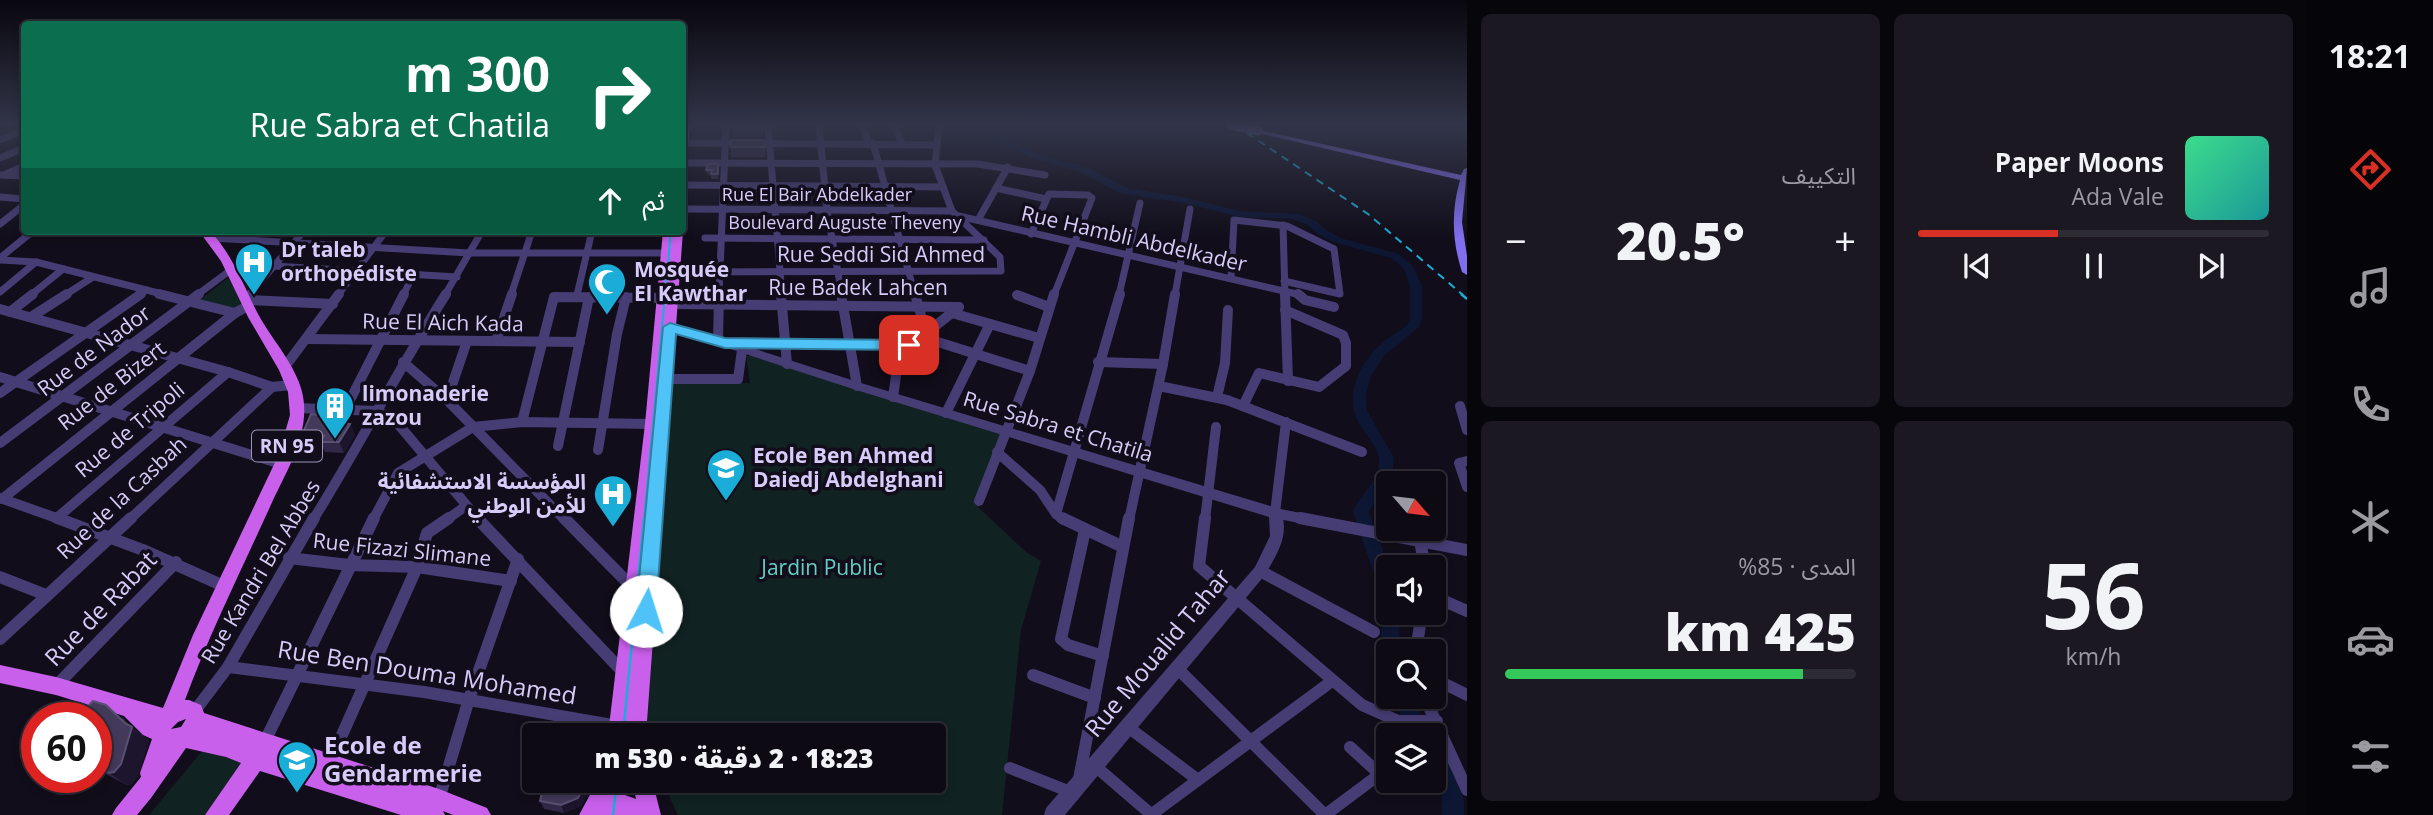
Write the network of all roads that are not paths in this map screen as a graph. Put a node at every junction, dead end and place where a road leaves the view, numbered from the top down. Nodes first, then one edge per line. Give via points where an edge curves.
1 (686, 163) edge
2 (1388, 163) edge
3 (726, 164) junction
4 (770, 164) junction
5 (821, 164) junction
6 (879, 164) junction
7 (935, 165) junction
8 (21, 167) edge
9 (1008, 167) junction
10 (2, 175) edge
11 (1045, 175) dead end
12 (21, 176) edge
13 (1465, 182) edge
14 (686, 185) edge
15 (725, 186) junction
16 (825, 186) junction
17 (886, 186) junction
18 (771, 187) junction
19 (943, 187) junction
20 (996, 188) junction
21 (0, 197) edge
22 (21, 199) edge
23 (1045, 199) junction
24 (1140, 203) dead end
25 (21, 207) edge
26 (686, 209) edge
27 (1190, 209) dead end
28 (725, 210) junction
29 (827, 210) junction
30 (891, 210) junction
31 (774, 211) junction
32 (954, 214) junction
33 (978, 220) junction
34 (1, 223) edge
35 (1283, 225) junction
36 (1031, 234) junction
37 (28, 235) edge
38 (208, 235) edge
39 (294, 235) edge
40 (299, 235) edge
41 (383, 235) edge
42 (480, 235) edge
43 (531, 235) edge
44 (591, 235) edge
45 (668, 235) edge
46 (678, 235) edge
47 (705, 238) dead end
48 (722, 238) junction
49 (833, 238) junction
50 (776, 239) junction
51 (900, 240) junction
52 (984, 240) junction
53 (290, 243) junction
54 (1075, 243) junction
55 (374, 248) junction
56 (469, 253) junction
57 (525, 253) junction
58 (666, 253) junction
59 (586, 254) junction
60 (1127, 254) junction
61 (0, 259) edge
62 (36, 262) junction
63 (274, 266) junction
64 (1181, 266) junction
65 (63, 269) junction
66 (232, 269) junction
67 (358, 271) junction
68 (674, 272) junction
69 (1467, 272) edge
70 (779, 273) junction
71 (839, 273) junction
72 (909, 273) junction
73 (414, 274) junction
74 (719, 274) junction
75 (93, 277) junction
76 (457, 277) junction
77 (1231, 278) junction
78 (1284, 286) junction
79 (146, 290) junction
80 (0, 292) edge
81 (1017, 295) dead end
82 (245, 296) junction
83 (577, 296) junction
84 (589, 297) junction
85 (626, 297) junction
86 (666, 301) junction
87 (190, 302) junction
88 (333, 304) junction
89 (718, 305) junction
90 (782, 305) junction
91 (844, 305) junction
92 (918, 305) junction
93 (1049, 307) junction
94 (1334, 307) dead end
95 (5, 310) edge
96 (956, 310) junction
97 (1228, 310) dead end
98 (1285, 310) junction
99 (31, 317) junction
100 (990, 324) junction
101 (665, 327) junction
102 (86, 332) junction
103 (924, 335) junction
104 (1039, 338) junction
105 (306, 339) junction
106 (380, 340) junction
107 (416, 341) junction
108 (467, 341) junction
109 (496, 341) junction
110 (544, 342) junction
111 (580, 342) junction
112 (721, 342) junction
113 (783, 342) junction
114 (850, 343) junction
115 (909, 345) junction
116 (132, 346) junction
117 (742, 350) junction
118 (975, 354) junction
119 (177, 359) junction
120 (403, 362) junction
121 (1098, 362) junction
122 (787, 364) junction
123 (1163, 364) junction
124 (284, 368) junction
125 (1030, 371) junction
126 (228, 372) junction
127 (0, 377) edge
128 (666, 379) junction
129 (1288, 380) junction
130 (15, 382) junction
131 (291, 385) junction
132 (857, 386) junction
133 (1159, 386) junction
134 (272, 387) junction
135 (0, 393) edge
136 (62, 397) junction
137 (893, 397) junction
138 (1217, 397) junction
139 (447, 400) junction
140 (1243, 406) junction
141 (1460, 407) dead end
142 (297, 408) junction
143 (345, 410) junction
144 (110, 411) junction
145 (377, 411) junction
146 (946, 413) junction
147 (522, 422) junction
148 (1286, 422) junction
149 (562, 424) junction
150 (652, 424) junction
151 (602, 425) junction
152 (163, 426) junction
153 (473, 427) junction
154 (1216, 427) dead end
155 (1467, 430) edge
156 (1008, 431) junction
157 (0, 443) edge
158 (210, 443) junction
159 (558, 446) dead end
160 (598, 450) dead end
161 (997, 452) junction
162 (1362, 452) dead end
163 (1076, 453) junction
164 (427, 456) junction
165 (1464, 461) edge
166 (281, 464) junction
167 (1138, 471) junction
168 (1467, 487) edge
169 (1209, 492) junction
170 (1, 499) edge
171 (979, 501) dead end
172 (466, 506) junction
173 (1275, 513) junction
174 (1056, 514) junction
175 (58, 517) junction
176 (1085, 530) junction
177 (1376, 532) edge
178 (111, 536) junction
179 (1420, 541) joint
180 (1123, 547) junction
181 (1467, 550) edge
182 (1423, 555) edge
183 (289, 558) junction
184 (518, 559) junction
185 (176, 562) junction
186 (349, 565) junction
187 (417, 567) junction
188 (1259, 571) junction
189 (0, 577) edge
190 (510, 580) junction
191 (226, 587) junction
192 (634, 589) junction
193 (46, 595) junction
194 (1235, 599) junction
195 (1446, 602) edge
196 (1467, 611) edge
197 (1374, 632) dead end
198 (0, 639) edge
199 (1104, 656) junction
200 (228, 667) junction
201 (1177, 668) junction
202 (624, 673) junction
203 (0, 674) edge
204 (298, 674) junction
205 (1033, 675) dead end
206 (1332, 681) junction
207 (1446, 684) edge
208 (364, 685) junction
209 (56, 686) junction
210 (1467, 695) edge
211 (1095, 698) junction
212 (468, 699) junction
213 (1428, 709) edge
214 (1432, 721) junction
215 (587, 723) edge
216 (627, 723) edge
217 (628, 723) edge
218 (177, 725) junction
219 (1128, 727) junction
220 (1252, 741) junction
221 (1350, 747) dead end
222 (260, 752) junction
223 (329, 764) junction
224 (1095, 766) junction
225 (1010, 768) dead end
226 (1376, 771) edge
227 (1376, 778) edge
228 (1198, 780) junction
229 (1467, 790) edge
230 (1075, 791) junction
231 (602, 793) edge
232 (644, 793) edge
233 (436, 807) edge
234 (591, 814) edge
235 (123, 815) edge
236 (216, 815) edge
237 (480, 815) edge
238 (648, 815) edge
239 (1053, 815) edge
240 (1152, 815) edge
241 (1325, 815) edge

1 - 3 street
2 - 13 main road
3 - 4 street
3 - 15 street
4 - 5 street
4 - 18 street
5 - 6 street
5 - 16 street
6 - 7 street
6 - 17 street
7 - 9 street
7 - 19 street
8 - 10 street
9 - 11 street
9 - 20 street
10 - 12 street
13 - 69 main road via 1456,218
14 - 15 street
15 - 18 street
15 - 28 street
16 - 17 street
16 - 18 street
16 - 29 street
17 - 19 street
17 - 30 street
18 - 31 street
19 - 32 street
20 - 23 street
20 - 33 street
21 - 22 street
23 - 36 street
23 - 54 street via 1051,193 1092,198
24 - 60 street
25 - 34 street
26 - 28 street, Rue El Bair Abdelkader
27 - 64 street
28 - 31 street, Rue El Bair Abdelkader
28 - 48 street
29 - 30 street, Rue El Bair Abdelkader
29 - 31 street, Rue El Bair Abdelkader
29 - 49 street
30 - 32 street, Rue El Bair Abdelkader
30 - 51 street
31 - 50 street
32 - 33 street, Rue El Bair Abdelkader
32 - 52 street
33 - 36 street, Rue Hambli Abdelkader
35 - 77 street via 1234,220
35 - 78 street
35 - 78 street via 1334,249 1340,293
36 - 54 street, Rue Hambli Abdelkader
37 - 61 street
38 - 53 street
38 - 66 main road, RN 95
39 - 53 street
40 - 53 street
41 - 55 street
42 - 56 street, Rue Kandri Bel Abbes
43 - 57 street
44 - 59 street
45 - 58 main road
46 - 68 main road
47 - 48 street, Boulevard Auguste Theveny
48 - 50 street, Boulevard Auguste Theveny
48 - 74 street
49 - 50 street, Boulevard Auguste Theveny
49 - 51 street, Boulevard Auguste Theveny
49 - 71 street
50 - 70 street
51 - 52 street, Boulevard Auguste Theveny
51 - 72 street
52 - 72 street, Rue Seddi Sid Ahmed via 1000,257 1003,268 999,272
53 - 55 street
53 - 63 street
53 - 82 street
54 - 60 street, Rue Hambli Abdelkader
54 - 93 street
55 - 56 street
55 - 67 street
56 - 57 street
56 - 76 street, Rue Kandri Bel Abbes
57 - 59 street
57 - 109 street
58 - 59 street
58 - 86 main road
59 - 83 street
60 - 64 street, Rue Hambli Abdelkader
60 - 121 street
61 - 62 street
62 - 65 street
62 - 80 street
63 - 67 street
63 - 82 street
64 - 77 street, Rue Hambli Abdelkader
64 - 123 street
65 - 75 street
65 - 95 street
66 - 82 main road, RN 95
66 - 87 street, Rue de Nador
67 - 73 street
67 - 88 street
68 - 74 street, Rue Seddi Sid Ahmed
68 - 86 main road
70 - 71 street, Rue Seddi Sid Ahmed
70 - 74 street, Rue Seddi Sid Ahmed
70 - 90 street
71 - 72 street, Rue Seddi Sid Ahmed
71 - 91 street
72 - 92 street
73 - 76 street
73 - 106 street
74 - 89 street
75 - 79 street
75 - 99 street
76 - 107 street, Rue Kandri Bel Abbes
77 - 78 street, Rue Hambli Abdelkader
78 - 94 street via 1305,300
78 - 98 street
79 - 87 street
79 - 102 street
81 - 93 street
82 - 87 street
82 - 88 street
82 - 119 street, Rue de Bizert
82 - 124 main road, RN 95
83 - 84 street, Rue Badek Lahcen
83 - 110 street, Rue Badek Lahcen via 558,295 552,300
84 - 85 street, Rue Badek Lahcen
84 - 111 street
85 - 86 street, Rue Badek Lahcen
85 - 151 street
86 - 89 street, Rue Badek Lahcen
86 - 101 main road
87 - 116 street, Rue de Nador
88 - 105 street
89 - 90 street, Rue Badek Lahcen
89 - 112 street
90 - 91 street, Rue Badek Lahcen
90 - 113 street
91 - 92 street, Rue Badek Lahcen
91 - 114 street
92 - 96 street, Rue Badek Lahcen via 955,305
92 - 103 street
93 - 104 street
95 - 99 street
96 - 100 street, Rue Badek Lahcen
96 - 103 street
97 - 138 street via 1225,363
98 - 129 street
98 - 129 street via 1340,332 1346,343 1346,366 1324,386
99 - 102 street
100 - 104 street, Rue Badek Lahcen
100 - 118 street
101 - 112 street, Rue Sabra et Chatila
101 - 128 main road
101 - 150 main road
102 - 116 street
102 - 130 street
103 - 115 street
103 - 118 street
104 - 125 street
105 - 106 street, Rue El Aich Kada
105 - 124 street
106 - 107 street, Rue El Aich Kada
106 - 143 street
107 - 108 street, Rue El Aich Kada
107 - 120 street, Rue Kandri Bel Abbes
108 - 109 street, Rue El Aich Kada
108 - 139 street
109 - 110 street, Rue El Aich Kada
110 - 111 street, Rue El Aich Kada
110 - 147 street
111 - 149 street
112 - 113 street
112 - 117 street, Rue Sabra et Chatila
113 - 114 street
113 - 122 street
114 - 115 street
114 - 132 street
115 - 137 street via 897,361
116 - 119 street
116 - 136 street, Rue de Nador
117 - 122 street, Rue Sabra et Chatila
117 - 128 street via 738,379
118 - 125 street
118 - 146 street
119 - 126 street
119 - 144 street, Rue de Bizert
120 - 139 street
120 - 145 street, Rue Kandri Bel Abbes
121 - 123 street
121 - 163 street
122 - 132 street, Rue Sabra et Chatila
123 - 133 street
124 - 131 main road, RN 95
125 - 156 street
126 - 134 street
126 - 152 street, Rue de Tripoli
127 - 130 street
128 - 217 main road
129 - 140 street via 1259,373
130 - 135 street
130 - 136 street
131 - 134 street
131 - 142 main road, RN 95
132 - 137 street, Rue Sabra et Chatila
133 - 138 street
133 - 167 street
134 - 158 street, Rue de la Casbah
136 - 144 street
136 - 157 street, Rue de Nador
137 - 146 street, Rue Sabra et Chatila
138 - 140 street
139 - 153 street
140 - 148 street
141 - 155 street
142 - 143 street
142 - 166 main road, RN 95
143 - 145 street
144 - 152 street
144 - 170 street, Rue de Bizert
145 - 164 street via 393,418
145 - 183 street, Rue Kandri Bel Abbes
146 - 156 street, Rue Sabra et Chatila
147 - 149 street
147 - 153 street
148 - 162 street
148 - 173 street
149 - 151 street
149 - 159 street
150 - 151 street
150 - 192 main road
151 - 160 street
152 - 158 street
152 - 175 street, Rue de Tripoli
153 - 164 street
153 - 192 street
154 - 169 street
156 - 161 street
156 - 163 street, Rue Sabra et Chatila
158 - 166 street
158 - 178 street, Rue de la Casbah
161 - 171 street
161 - 174 street via 1046,498
163 - 167 street, Rue Sabra et Chatila
163 - 174 street
164 - 172 street
164 - 186 street via 393,477
165 - 168 street via 1459,469
166 - 191 main road, RN 95
167 - 169 street, Rue Sabra et Chatila
167 - 180 street
169 - 173 street, Rue Sabra et Chatila
169 - 194 street via 1199,566
170 - 175 street
172 - 184 street
172 - 187 street via 430,530
173 - 177 street
173 - 188 street, Rue Moualid Tahar via 1277,539
174 - 176 street
175 - 178 street
176 - 180 street
176 - 199 street via 1061,639
178 - 185 street
178 - 193 street, Rue de la Casbah
179 - 181 street
179 - 182 street
180 - 199 street
183 - 186 street, Rue Fizazi Slimane
183 - 200 street, Rue Kandri Bel Abbes
184 - 190 street
184 - 202 street
185 - 191 street
185 - 209 street, Rue de Rabat
186 - 187 street, Rue Fizazi Slimane
186 - 204 street
187 - 190 street, Rue Fizazi Slimane
187 - 208 street
188 - 194 street, Rue Moualid Tahar
188 - 197 street
189 - 193 street
190 - 212 street
191 - 218 main road, RN 95 via 187,667
192 - 202 main road
193 - 198 street, Rue de la Casbah
194 - 201 street, Rue Moualid Tahar
194 - 206 street
195 - 196 street
199 - 211 street
200 - 204 street, Rue Ben Douma Mohamed
200 - 218 street, Rue Kandri Bel Abbes
201 - 219 street, Rue Moualid Tahar
201 - 220 street
202 - 216 main road
203 - 209 main road
204 - 208 street, Rue Ben Douma Mohamed
204 - 222 street
205 - 211 street
206 - 214 street via 1362,705 1398,720
206 - 220 street
207 - 210 street
208 - 212 street, Rue Ben Douma Mohamed
208 - 223 street
209 - 218 main road via 131,709 150,728
211 - 230 street
212 - 215 street, Rue Ben Douma Mohamed
212 - 233 street
213 - 214 street
214 - 229 street
218 - 222 main road via 226,747
218 - 235 main road via 144,791
219 - 224 street, Rue Moualid Tahar
219 - 228 street
220 - 228 street
220 - 241 street
221 - 226 street
222 - 223 main road
222 - 233 main road
222 - 236 main road
223 - 233 main road
224 - 230 street, Rue Moualid Tahar
224 - 240 street
225 - 230 street
227 - 241 street
228 - 240 street
230 - 239 street, Rue Moualid Tahar
231 - 234 main road
232 - 238 main road
233 - 237 main road
234 - 238 main road via 620,804

